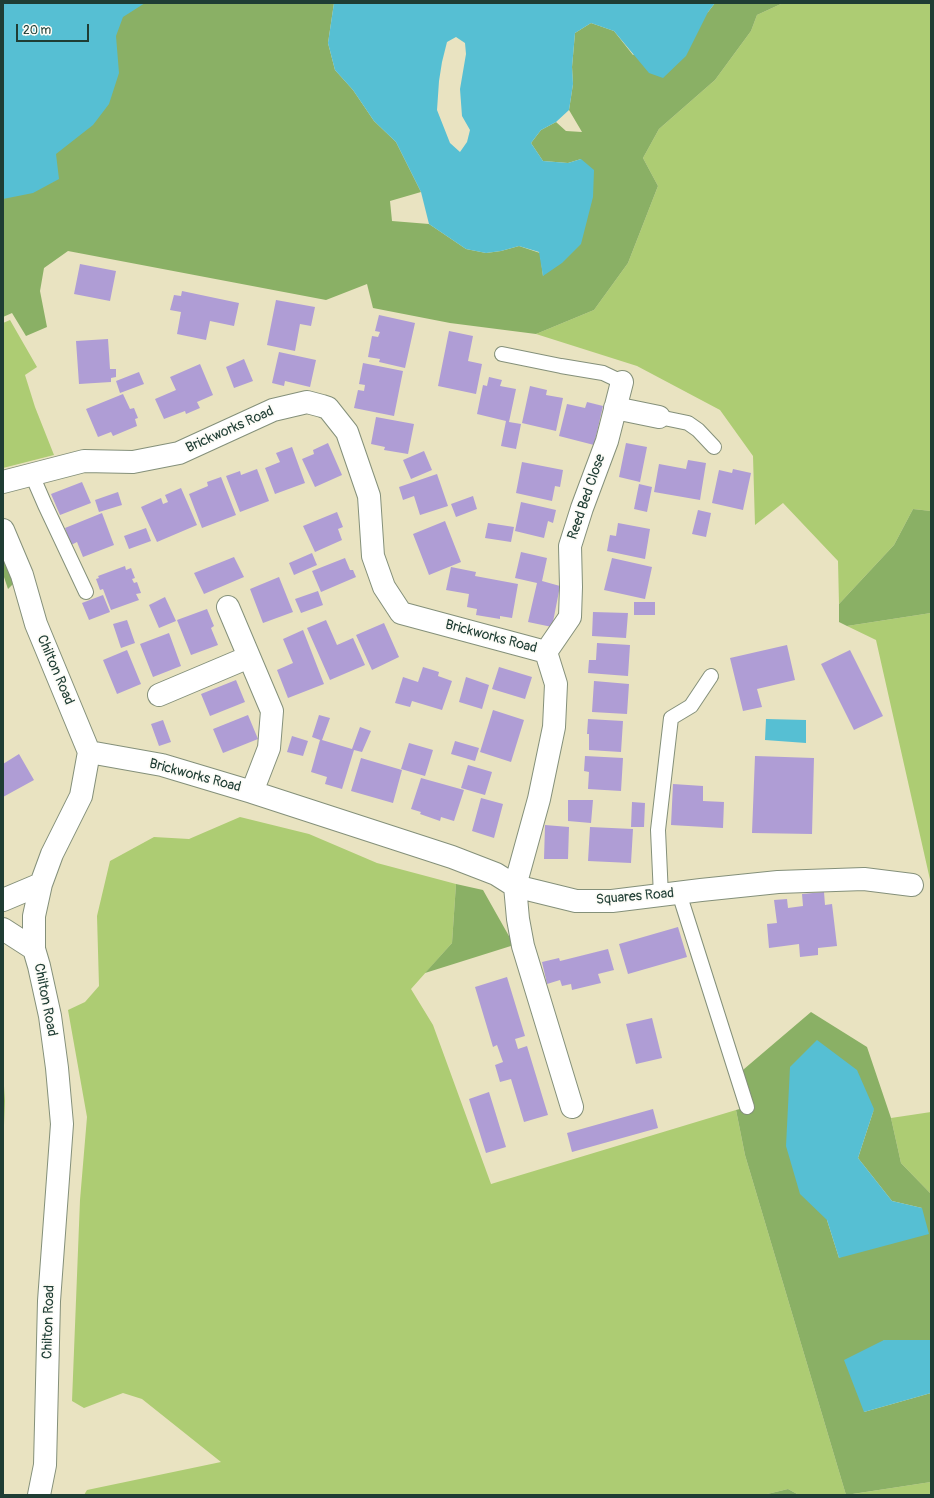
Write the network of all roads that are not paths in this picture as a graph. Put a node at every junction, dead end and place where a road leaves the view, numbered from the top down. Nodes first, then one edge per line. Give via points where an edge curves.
1 (502, 354) dead end
2 (622, 382) joint
3 (615, 408) junction
4 (659, 417) joint
5 (714, 447) dead end
6 (32, 474) junction
7 (3, 482) edge
8 (3, 530) edge
9 (86, 592) dead end
10 (228, 607) dead end
11 (546, 652) junction
12 (249, 657) junction
13 (710, 676) dead end
14 (159, 695) dead end
15 (89, 752) junction
16 (252, 792) junction
17 (41, 884) junction
18 (912, 885) dead end
19 (515, 886) junction
20 (670, 894) junction
21 (3, 900) edge
22 (3, 929) edge
23 (34, 949) junction
24 (572, 1107) dead end
25 (747, 1107) dead end
26 (39, 1495) edge

1 - 2 lane via 603,373
2 - 3 street, Reed Bed Close
3 - 4 street
3 - 11 street, Reed Bed Close via 607,441 570,546 570,617
4 - 5 lane via 688,423
6 - 7 street, Brickworks Road
6 - 9 lane
6 - 11 street, Brickworks Road via 84,461 133,462 179,453 273,410 307,402 328,408 347,432 369,496 373,556 384,587 401,614
8 - 15 street, Chilton Road via 22,575 36,624
10 - 12 street
11 - 19 street, Brickworks Road via 556,684 554,727 539,799
12 - 14 street
12 - 16 street via 272,712 269,748
13 - 20 lane via 691,706 670,718 658,830
15 - 16 street, Brickworks Road via 162,765
15 - 17 street, Chilton Road via 81,796 52,854
16 - 19 street, Brickworks Road via 452,857 496,874
17 - 21 street
17 - 23 street, Chilton Road via 34,916
18 - 20 street, Squares Road via 864,879 833,879 778,882
19 - 20 street, Squares Road via 576,901 612,902
19 - 24 street via 523,946
20 - 25 lane
22 - 23 street
23 - 26 street, Chilton Road via 51,1023 62,1124 49,1300 45,1465

